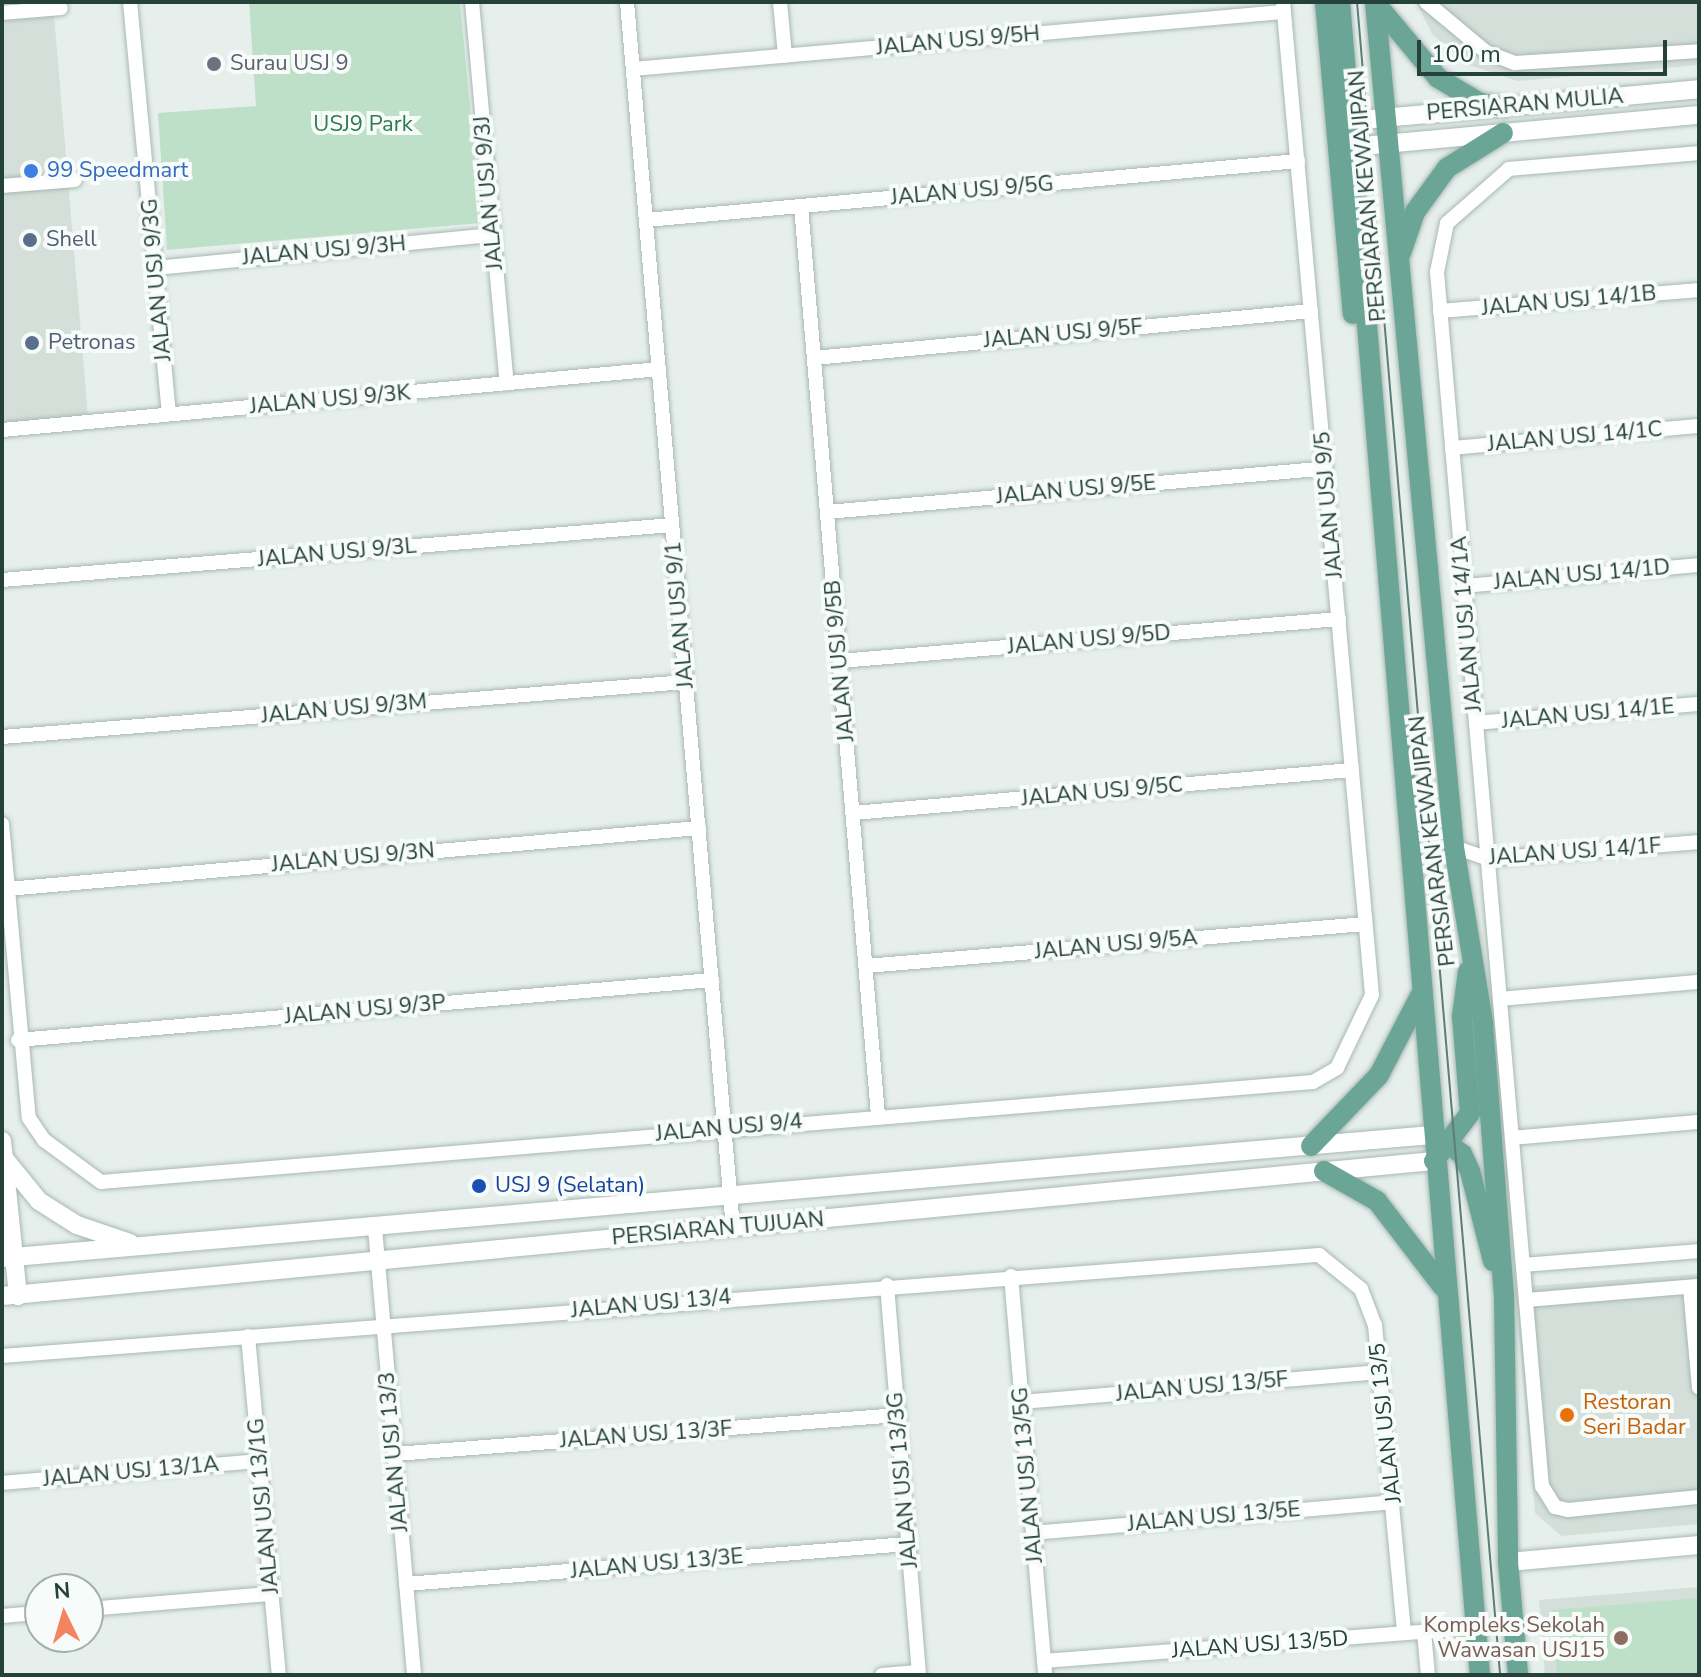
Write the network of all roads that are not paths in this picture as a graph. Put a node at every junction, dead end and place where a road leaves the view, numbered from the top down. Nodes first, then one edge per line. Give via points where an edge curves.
1 (130, 2) edge
2 (472, 2) edge
3 (627, 2) edge
4 (780, 2) edge
5 (1325, 2) edge
6 (1340, 2) edge
7 (1376, 2) edge
8 (1426, 2) edge
9 (1283, 7) edge
10 (61, 8) dead end
11 (2, 13) edge
12 (1699, 51) edge
13 (785, 56) junction
14 (633, 69) junction
15 (1699, 89) edge
16 (1505, 107) junction
17 (1699, 115) edge
18 (1385, 117) junction
19 (1350, 121) junction
20 (1503, 133) junction
21 (1387, 144) junction
22 (1352, 147) junction
23 (1699, 153) edge
24 (1298, 161) junction
25 (75, 180) dead end
26 (2, 186) edge
27 (801, 206) junction
28 (646, 220) junction
29 (493, 235) junction
30 (1398, 261) junction
31 (155, 268) junction
32 (1699, 290) edge
33 (1311, 311) junction
34 (1440, 311) junction
35 (814, 358) junction
36 (659, 369) junction
37 (507, 383) junction
38 (1372, 408) junction
39 (169, 414) junction
40 (1699, 426) edge
41 (2, 430) edge
42 (1452, 448) junction
43 (1325, 468) junction
44 (827, 512) junction
45 (672, 525) junction
46 (1699, 565) edge
47 (2, 580) edge
48 (1464, 586) junction
49 (1339, 619) junction
50 (840, 661) junction
51 (686, 682) junction
52 (1699, 704) edge
53 (1476, 723) junction
54 (2, 737) edge
55 (1352, 770) junction
56 (853, 813) junction
57 (2, 824) edge
58 (699, 828) junction
59 (1699, 842) edge
60 (1454, 847) junction
61 (1488, 859) junction
62 (7, 889) junction
63 (1365, 924) junction
64 (1470, 956) junction
65 (866, 966) junction
66 (712, 980) junction
67 (1699, 982) edge
68 (1421, 994) junction
69 (1500, 999) junction
70 (1371, 1008) joint
71 (18, 1040) junction
72 (878, 1116) junction
73 (1699, 1122) edge
74 (725, 1129) junction
75 (1512, 1138) junction
76 (1440, 1139) junction
77 (1311, 1146) junction
78 (3, 1149) edge
79 (1434, 1161) junction
80 (1324, 1171) junction
81 (731, 1197) junction
82 (375, 1228) junction
83 (733, 1228) junction
84 (139, 1246) junction
85 (1699, 1251) edge
86 (1301, 1253) joint
87 (8, 1257) edge
88 (377, 1262) junction
89 (1523, 1265) junction
90 (1011, 1276) junction
91 (887, 1285) junction
92 (1694, 1287) edge
93 (1445, 1290) junction
94 (1504, 1295) junction
95 (10, 1296) edge
96 (1527, 1300) junction
97 (383, 1326) junction
98 (248, 1336) junction
99 (2, 1356) edge
100 (1382, 1372) junction
101 (1699, 1388) edge
102 (1022, 1402) junction
103 (898, 1415) junction
104 (395, 1454) junction
105 (259, 1461) junction
106 (2, 1483) edge
107 (1699, 1497) edge
108 (1394, 1502) junction
109 (1033, 1533) junction
110 (908, 1544) junction
111 (1699, 1545) edge
112 (1508, 1562) junction
113 (406, 1584) junction
114 (272, 1594) junction
115 (104, 1608) edge
116 (24, 1614) edge
117 (2, 1616) edge
118 (1475, 1628) junction
119 (1424, 1632) junction
120 (1404, 1633) junction
121 (1044, 1668) edge
122 (918, 1674) edge
123 (279, 1675) edge
124 (414, 1675) edge
125 (882, 1675) edge
126 (1428, 1675) edge
127 (1480, 1675) edge
128 (1518, 1675) edge

1 - 31 street, JALAN USJ 9/3G
2 - 29 street, JALAN USJ 9/3J
3 - 14 street, JALAN USJ 9/1
4 - 13 street
5 - 38 main road, PERSIARAN KEWAJIPAN via 1338,204
6 - 19 main road, PERSIARAN KEWAJIPAN
7 - 16 main road via 1438,78 1480,103
7 - 18 main road, PERSIARAN KEWAJIPAN
8 - 12 street via 1486,52 1515,63
9 - 13 street, JALAN USJ 9/5H
9 - 24 street, JALAN USJ 9/5
10 - 11 street
13 - 14 street, JALAN USJ 9/5H
14 - 28 street, JALAN USJ 9/1
15 - 16 main road, PERSIARAN MULIA
16 - 18 main road, PERSIARAN MULIA
17 - 20 main road, PERSIARAN MULIA
18 - 19 main road, PERSIARAN MULIA
18 - 21 main road, PERSIARAN KEWAJIPAN
19 - 22 main road, PERSIARAN KEWAJIPAN
20 - 21 main road, PERSIARAN MULIA
20 - 30 main road via 1447,168 1415,212
21 - 22 main road, PERSIARAN MULIA
21 - 30 main road, PERSIARAN KEWAJIPAN
22 - 38 main road, PERSIARAN KEWAJIPAN
23 - 34 street, JALAN USJ 14/1A via 1537,165 1493,176 1447,223 1439,241
24 - 27 street, JALAN USJ 9/5G
24 - 33 street, JALAN USJ 9/5
25 - 26 street
27 - 28 street, JALAN USJ 9/5G
27 - 35 street, JALAN USJ 9/5B
28 - 36 street, JALAN USJ 9/1
29 - 31 street, JALAN USJ 9/3H
29 - 37 street, JALAN USJ 9/3J
30 - 60 main road, PERSIARAN KEWAJIPAN
31 - 39 street, JALAN USJ 9/3G
32 - 34 street, JALAN USJ 14/1B
33 - 35 street, JALAN USJ 9/5F
33 - 43 street, JALAN USJ 9/5
34 - 42 street, JALAN USJ 14/1A
35 - 44 street, JALAN USJ 9/5B
36 - 37 street, JALAN USJ 9/3K
36 - 45 street, JALAN USJ 9/1
37 - 39 street, JALAN USJ 9/3K
38 - 68 main road, PERSIARAN KEWAJIPAN
39 - 41 street, JALAN USJ 9/3K
40 - 42 street, JALAN USJ 14/1C
42 - 48 street, JALAN USJ 14/1A
43 - 44 street, JALAN USJ 9/5E
43 - 49 street, JALAN USJ 9/5
44 - 50 street, JALAN USJ 9/5B
45 - 47 street, JALAN USJ 9/3L
45 - 51 street, JALAN USJ 9/1
46 - 48 street, JALAN USJ 14/1D
48 - 53 street, JALAN USJ 14/1A
49 - 50 street, JALAN USJ 9/5D
49 - 55 street, JALAN USJ 9/5
50 - 56 street, JALAN USJ 9/5B
51 - 54 street, JALAN USJ 9/3M
51 - 58 street, JALAN USJ 9/1
52 - 53 street, JALAN USJ 14/1E
53 - 61 street, JALAN USJ 14/1A
55 - 56 street, JALAN USJ 9/5C
55 - 63 street, JALAN USJ 9/5
56 - 65 street, JALAN USJ 9/5B
57 - 62 street, JALAN USJ 9/4
58 - 62 street, JALAN USJ 9/3N
58 - 66 street, JALAN USJ 9/1
59 - 61 street, JALAN USJ 14/1F
60 - 61 street, JALAN USJ 14/1F
60 - 64 main road, PERSIARAN KEWAJIPAN
61 - 69 street, JALAN USJ 14/1A
62 - 71 street, JALAN USJ 9/4
63 - 65 street, JALAN USJ 9/5A
63 - 70 street, JALAN USJ 9/5
64 - 76 main road via 1462,1016 1470,1113
64 - 94 main road, PERSIARAN KEWAJIPAN via 1483,1023
65 - 72 street, JALAN USJ 9/5B
66 - 71 street, JALAN USJ 9/3P
66 - 74 street, JALAN USJ 9/1
67 - 69 street
68 - 76 main road, PERSIARAN KEWAJIPAN
68 - 77 main road via 1397,1050
69 - 75 street, JALAN USJ 14/1A
70 - 72 street, JALAN USJ 9/4 via 1337,1068 1313,1082
71 - 74 street, JALAN USJ 9/4 via 29,1118 58,1153 101,1182
72 - 74 street, JALAN USJ 9/4
73 - 75 street
74 - 81 street, JALAN USJ 9/1
75 - 89 street, JALAN USJ 14/1A
76 - 77 main road, PERSIARAN TUJUAN
76 - 79 main road, PERSIARAN KEWAJIPAN
76 - 94 main road via 1470,1171
77 - 81 main road, PERSIARAN TUJUAN
78 - 84 main road via 39,1201 77,1225
78 - 87 main road
79 - 80 main road, PERSIARAN TUJUAN
79 - 93 main road, PERSIARAN KEWAJIPAN
80 - 83 main road, PERSIARAN TUJUAN
80 - 93 main road via 1377,1201
81 - 82 main road, PERSIARAN TUJUAN
81 - 83 street, JALAN USJ 9/1
82 - 84 main road, PERSIARAN TUJUAN
82 - 88 street, JALAN USJ 13/3
83 - 88 main road, PERSIARAN TUJUAN
84 - 87 main road, PERSIARAN TUJUAN
85 - 89 street
86 - 90 street, JALAN USJ 13/4
86 - 100 street, JALAN USJ 13/5 via 1334,1262 1361,1289
87 - 95 main road
88 - 95 main road, PERSIARAN TUJUAN
88 - 97 street, JALAN USJ 13/3
89 - 96 street, JALAN USJ 14/1A
90 - 91 street, JALAN USJ 13/4
90 - 102 street, JALAN USJ 13/5G
91 - 97 street, JALAN USJ 13/4
91 - 103 street, JALAN USJ 13/3G
92 - 96 street
92 - 101 street
93 - 118 main road, PERSIARAN KEWAJIPAN
94 - 112 main road, PERSIARAN KEWAJIPAN
96 - 107 street, JALAN USJ 14/1A via 1546,1497 1568,1510
97 - 98 street, JALAN USJ 13/4
97 - 104 street, JALAN USJ 13/3
98 - 99 street, JALAN USJ 13/4
98 - 105 street, JALAN USJ 13/1G
100 - 102 street, JALAN USJ 13/5F
100 - 108 street, JALAN USJ 13/5
102 - 109 street, JALAN USJ 13/5G
103 - 104 street, JALAN USJ 13/3F
103 - 110 street, JALAN USJ 13/3G
104 - 113 street, JALAN USJ 13/3
105 - 106 street, JALAN USJ 13/1A
105 - 114 street, JALAN USJ 13/1G
108 - 109 street, JALAN USJ 13/5E
108 - 120 street, JALAN USJ 13/5
109 - 121 street, JALAN USJ 13/5G
110 - 113 street, JALAN USJ 13/3E
110 - 122 street, JALAN USJ 13/3G
111 - 112 main road
112 - 128 main road, PERSIARAN KEWAJIPAN
113 - 124 street, JALAN USJ 13/3
114 - 115 street
114 - 123 street, JALAN USJ 13/1G
116 - 117 street
118 - 119 street, JALAN USJ 13/5D
118 - 127 main road, PERSIARAN KEWAJIPAN
119 - 120 street, JALAN USJ 13/5D
119 - 126 street
120 - 121 street, JALAN USJ 13/5D
122 - 125 street

